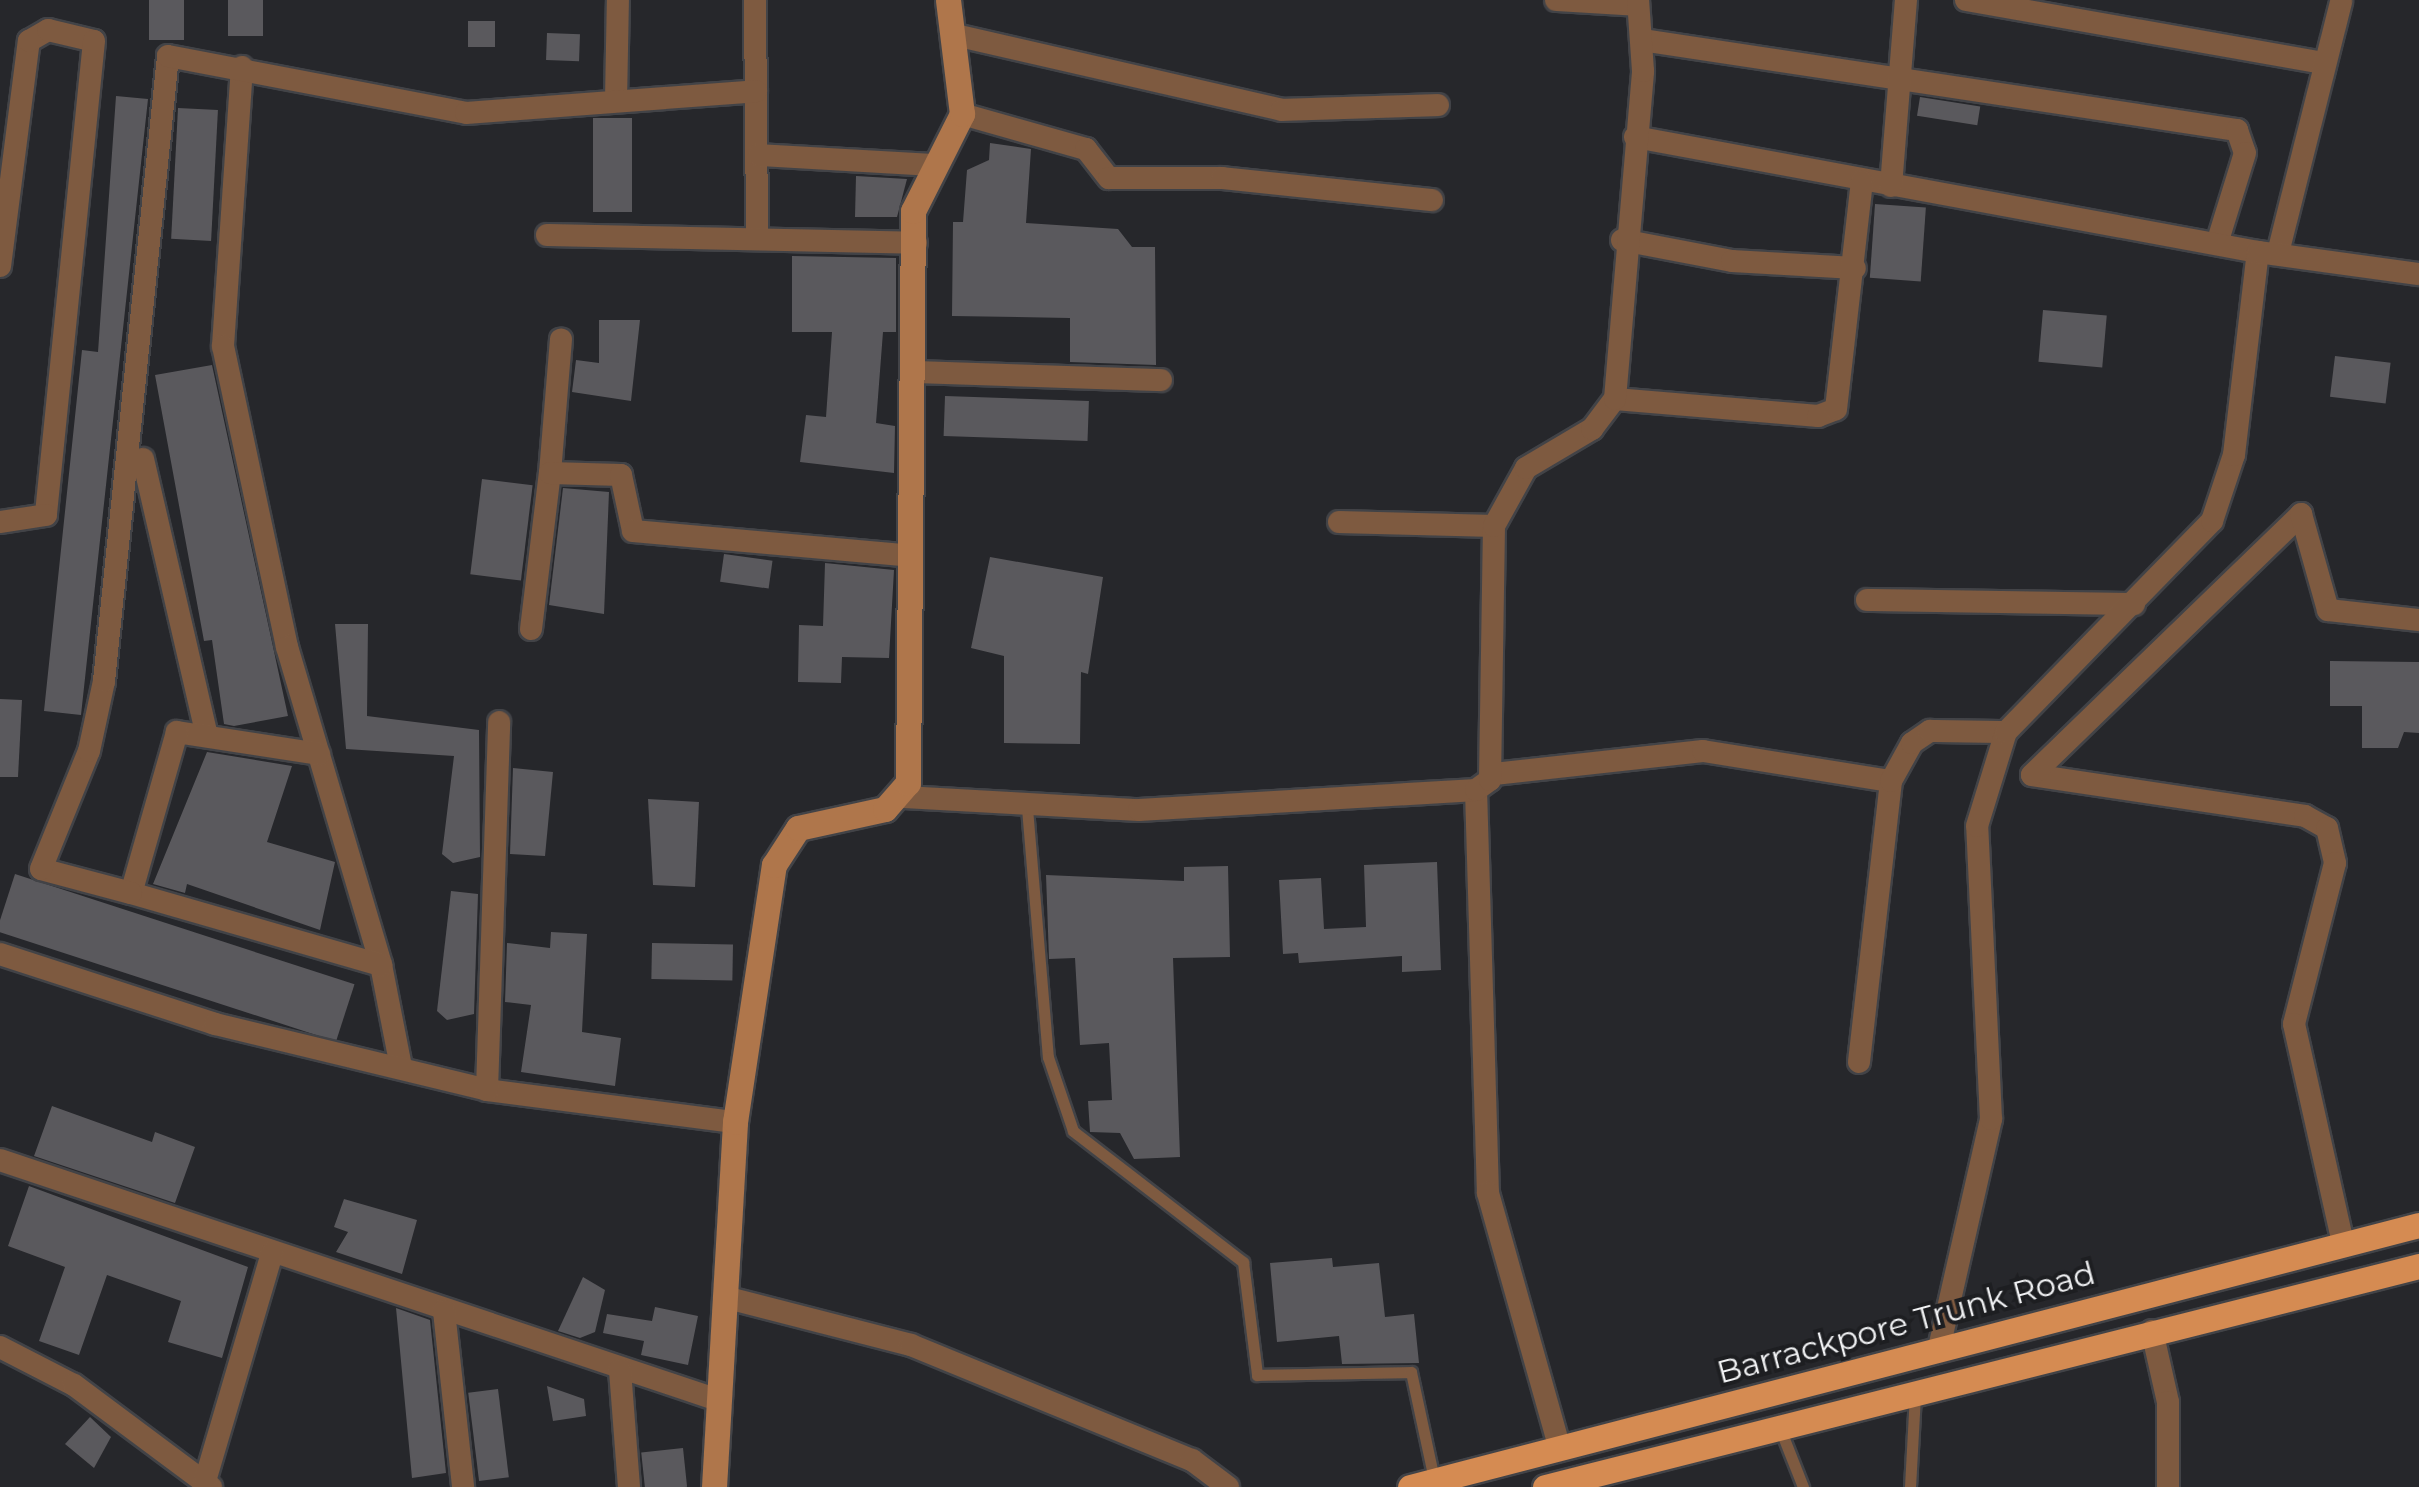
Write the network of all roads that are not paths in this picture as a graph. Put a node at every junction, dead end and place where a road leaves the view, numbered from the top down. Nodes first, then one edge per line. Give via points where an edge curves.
1 (618, 0) edge
2 (755, 0) edge
3 (948, 0) edge
4 (1556, 0) edge
5 (1906, 0) edge
6 (1966, 0) edge
7 (1638, 2) edge
8 (2341, 2) edge
9 (955, 35) junction
10 (1642, 40) junction
11 (2322, 63) junction
12 (242, 67) junction
13 (1898, 76) junction
14 (756, 91) junction
15 (616, 100) junction
16 (1438, 105) dead end
17 (962, 114) junction
18 (9, 128) edge
19 (1635, 137) junction
20 (759, 156) junction
21 (931, 164) junction
22 (1862, 181) junction
23 (1891, 186) junction
24 (1432, 200) dead end
25 (547, 235) dead end
26 (757, 236) junction
27 (1622, 240) junction
28 (2218, 240) junction
29 (916, 243) junction
30 (2269, 251) junction
31 (0, 266) edge
32 (1855, 268) junction
33 (2419, 274) edge
34 (560, 338) dead end
35 (919, 372) junction
36 (1161, 380) dead end
37 (1615, 399) junction
38 (143, 458) dead end
39 (550, 473) junction
40 (0, 522) edge
41 (1339, 522) dead end
42 (1494, 526) junction
43 (911, 556) junction
44 (1866, 600) dead end
45 (2134, 604) junction
46 (2419, 620) edge
47 (531, 629) dead end
48 (499, 722) dead end
49 (2006, 732) junction
50 (207, 736) junction
51 (319, 754) junction
52 (1494, 774) junction
53 (1891, 781) junction
54 (1476, 790) junction
55 (904, 796) junction
56 (1026, 808) junction
57 (131, 893) junction
58 (0, 954) edge
59 (381, 965) junction
60 (1860, 1062) dead end
61 (401, 1067) junction
62 (487, 1090) junction
63 (734, 1122) junction
64 (0, 1160) edge
65 (2419, 1224) edge
66 (2343, 1243) junction
67 (272, 1252) junction
68 (2419, 1266) edge
69 (728, 1298) junction
70 (444, 1311) junction
71 (2152, 1330) junction
72 (0, 1347) edge
73 (1938, 1348) junction
74 (620, 1370) junction
75 (1915, 1390) junction
76 (718, 1400) junction
77 (1779, 1426) junction
78 (1560, 1446) junction
79 (208, 1484) edge
80 (1422, 1484) edge
81 (1557, 1485) edge
82 (463, 1487) edge
83 (629, 1487) edge
84 (714, 1487) edge
85 (1228, 1487) edge
86 (1803, 1487) edge
87 (1910, 1487) edge
88 (2168, 1487) edge

1 - 15 street
2 - 14 street
3 - 9 street
4 - 7 street
5 - 13 street
6 - 11 street
7 - 10 street
8 - 11 street
9 - 16 street via 1282,110
9 - 17 street
10 - 13 street
10 - 19 street
11 - 30 street
12 - 15 street via 466,113
12 - 51 street via 224,346
12 - 57 street via 168,56 104,681 89,751 42,869
13 - 23 street
13 - 28 street via 2236,130 2245,153
14 - 15 street
14 - 20 street
17 - 21 street via 956,138
17 - 24 street via 1086,148 1109,178 1222,178
18 - 31 street
18 - 40 street via 35,33 94,41 46,516
19 - 22 street
19 - 27 street
20 - 21 street
20 - 26 street
21 - 29 street via 914,211
22 - 23 street
22 - 32 street
23 - 28 street
25 - 26 street
26 - 29 street
27 - 32 street via 1732,261
27 - 37 street
28 - 30 street
29 - 35 street
30 - 33 street
30 - 45 street via 2223,499
32 - 37 street via 1838,400 1828,415
34 - 39 street
35 - 36 street
35 - 43 street
37 - 42 street via 1592,428 1526,468
38 - 50 street
39 - 43 street via 621,475 633,531
39 - 47 street
41 - 42 street
42 - 52 street
43 - 55 street
44 - 45 street
45 - 49 street
46 - 66 street via 2328,610 2302,514 2032,776 2306,816 2328,828 2335,863 2294,1024
48 - 62 street
49 - 53 street via 1930,732 1912,743
49 - 73 street via 1977,826 1991,1119
50 - 51 street
50 - 57 street via 176,732
51 - 59 street
52 - 53 street via 1704,751
52 - 54 street
53 - 60 street
54 - 56 street
54 - 78 street via 1488,1193
55 - 56 street
55 - 63 street via 885,809 818,819 780,844
56 - 80 lane via 1048,1057 1073,1131 1243,1262 1257,1375 1411,1372
57 - 59 street
58 - 61 street via 216,1024
59 - 61 street
61 - 62 street
62 - 63 street
63 - 69 street
64 - 67 street
65 - 66 main road, Barrackpore Trunk Road
66 - 73 main road, Barrackpore Trunk Road
67 - 70 street
67 - 79 street
68 - 71 main road, Barrackpore Trunk Road
69 - 76 street
69 - 85 street via 911,1345 1192,1460
70 - 74 street
70 - 82 street
71 - 75 main road, Barrackpore Trunk Road
71 - 88 street via 2170,1417
72 - 79 street via 74,1385
73 - 78 main road, Barrackpore Trunk Road
74 - 76 street
74 - 83 street
75 - 77 main road, Barrackpore Trunk Road
75 - 87 lane
76 - 84 street
77 - 81 main road, Barrackpore Trunk Road
77 - 86 lane
78 - 80 main road, Barrackpore Trunk Road

